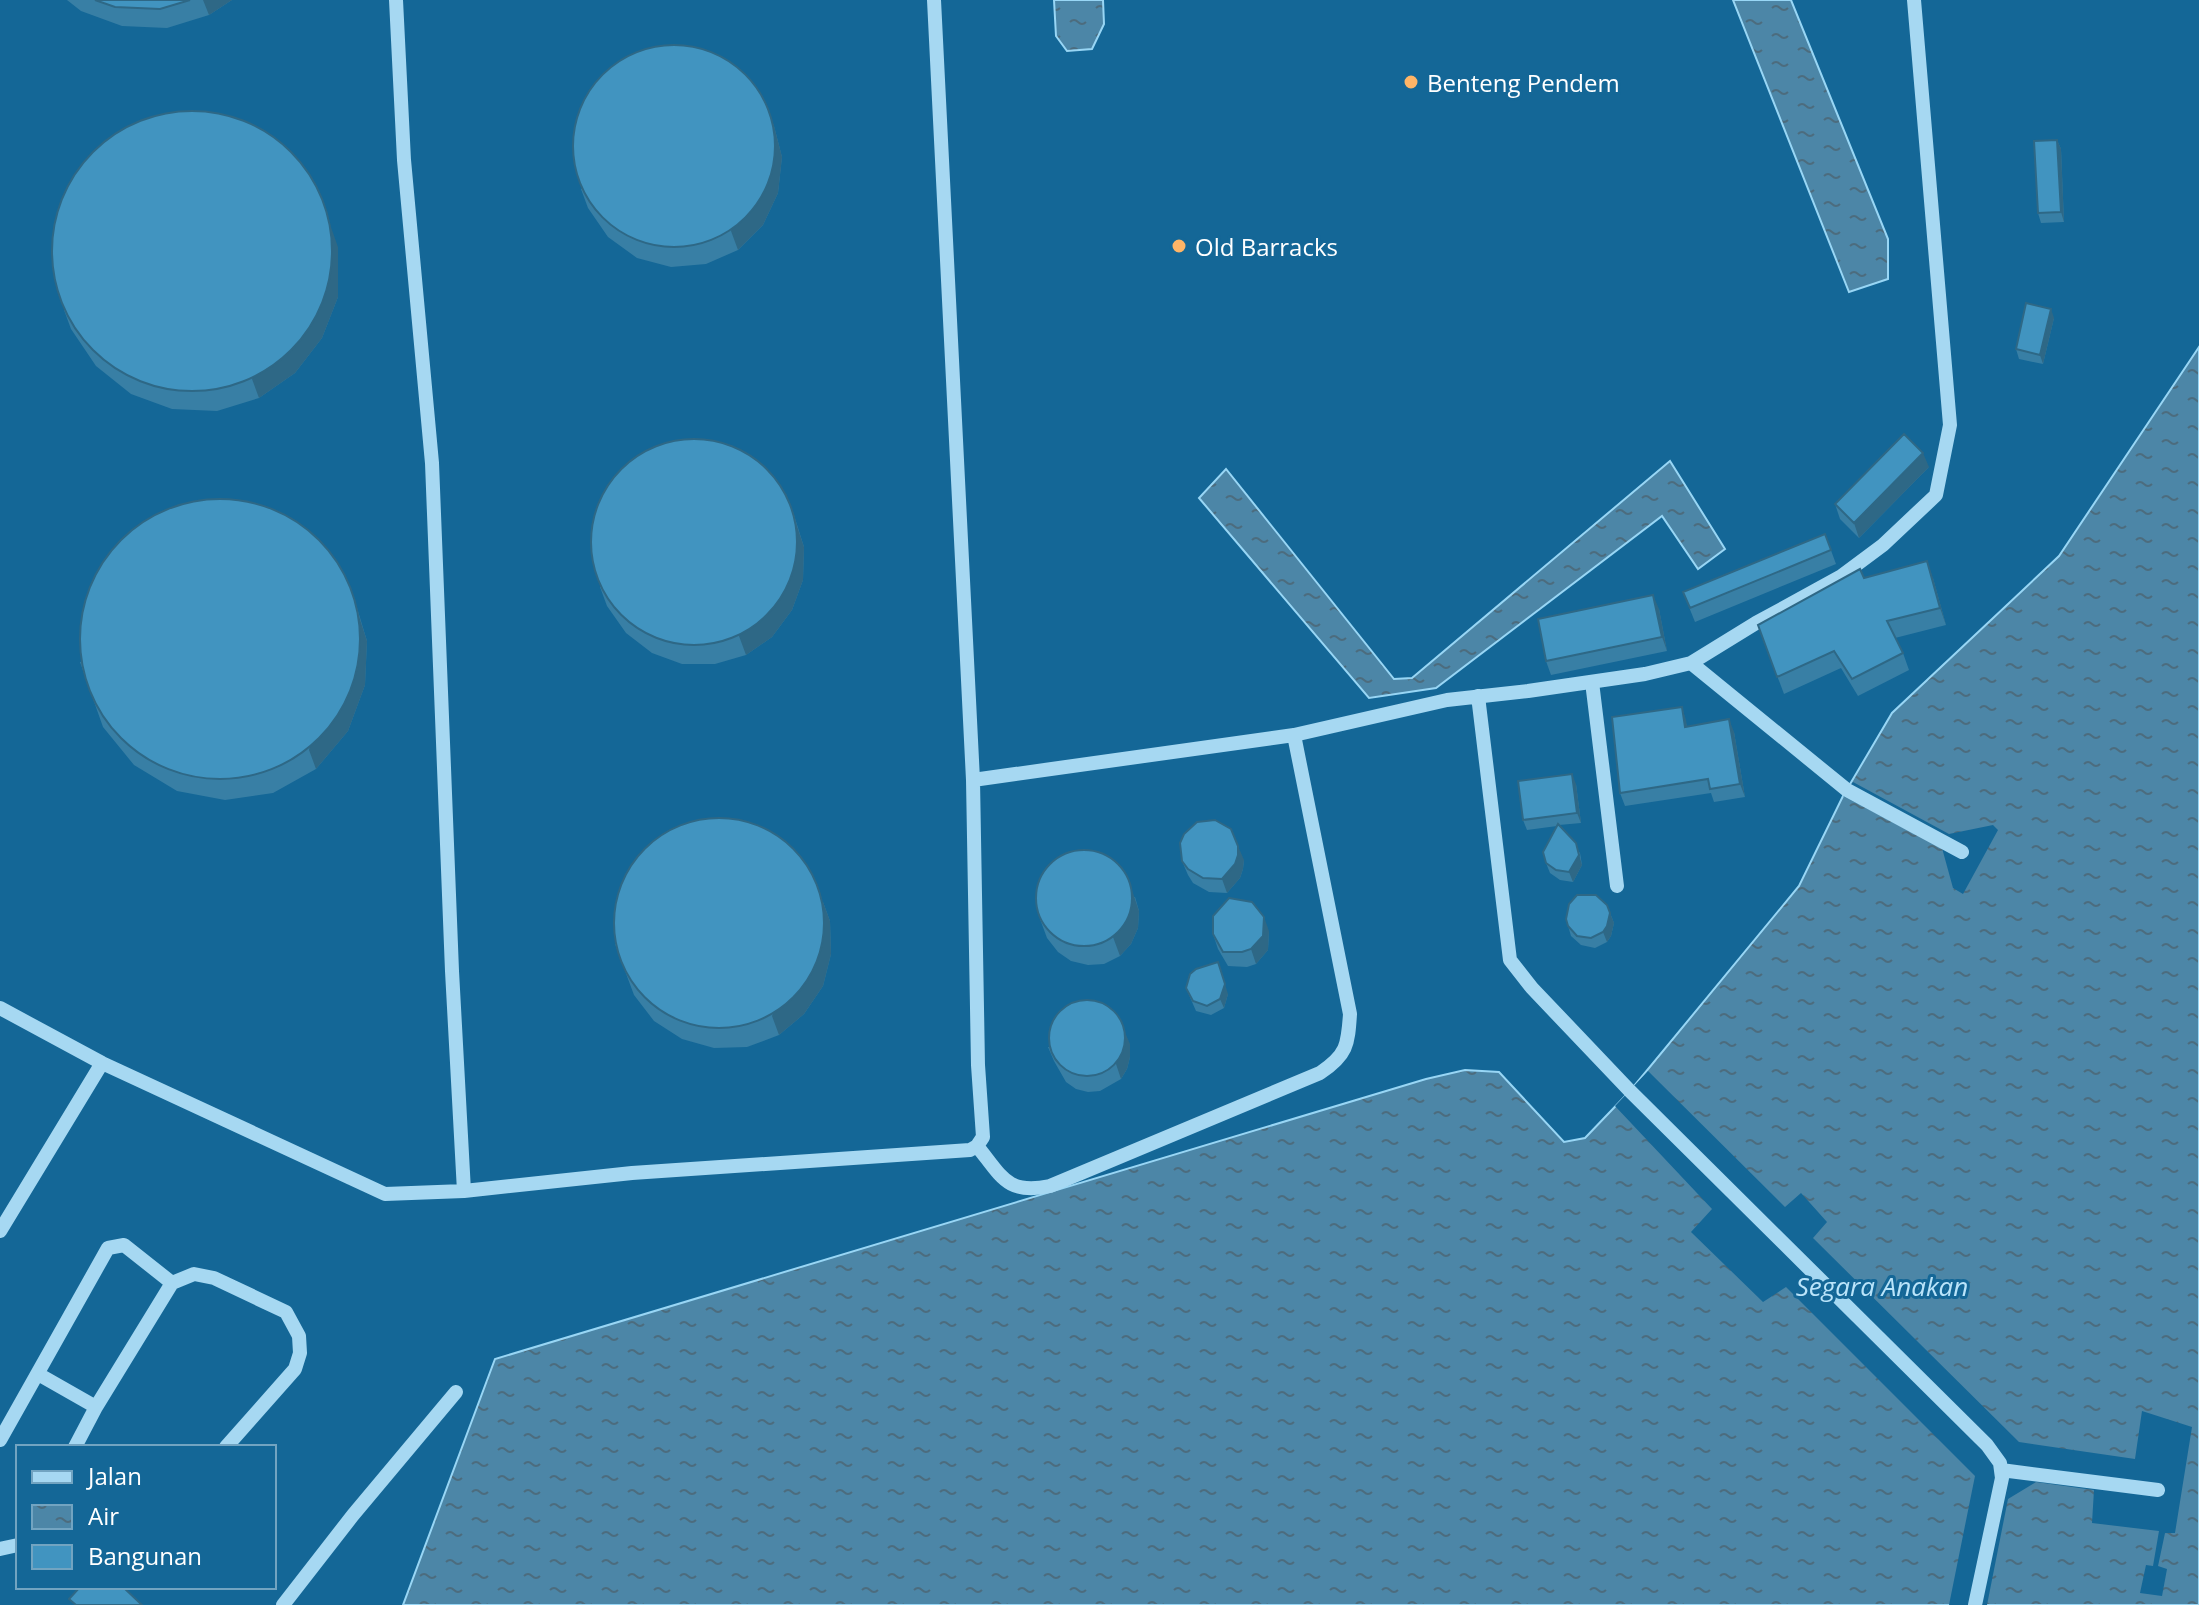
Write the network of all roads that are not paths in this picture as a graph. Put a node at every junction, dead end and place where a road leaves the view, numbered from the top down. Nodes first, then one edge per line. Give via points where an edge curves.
1 (396, 0) edge
2 (934, 0) edge
3 (1914, 0) edge
4 (1691, 663) junction
5 (1592, 682) junction
6 (1478, 696) junction
7 (1294, 735) junction
8 (973, 780) junction
9 (1962, 852) dead end
10 (1617, 886) dead end
11 (0, 1008) edge
12 (102, 1063) junction
13 (977, 1146) junction
14 (464, 1191) junction
15 (0, 1231) edge
16 (172, 1283) junction
17 (38, 1374) junction
18 (456, 1392) dead end
19 (96, 1407) junction
20 (0, 1440) edge
21 (76, 1445) edge
22 (228, 1445) edge
23 (2001, 1470) junction
24 (2158, 1490) dead end
25 (283, 1605) edge
26 (1975, 1605) edge

1 - 14 street via 404,160 432,463
2 - 8 street
3 - 4 street via 1950,425 1936,495 1840,577
4 - 5 street
4 - 9 street via 1847,790
5 - 6 street
5 - 10 street
6 - 7 street
6 - 23 street via 1510,960 1517,971 1630,1091 1987,1445
7 - 8 street
7 - 13 street via 1350,1014 1349,1041 1339,1060 1320,1073 1050,1186 1028,1191 1006,1182
8 - 13 street via 983,1137
11 - 12 street
12 - 14 street via 385,1194
12 - 15 street
13 - 14 street
16 - 17 street via 124,1245 108,1248
16 - 19 street
16 - 22 street via 194,1274 214,1278 286,1312 299,1336 295,1369
17 - 19 street
17 - 20 street
18 - 25 street
19 - 21 street
23 - 24 street
23 - 26 street

